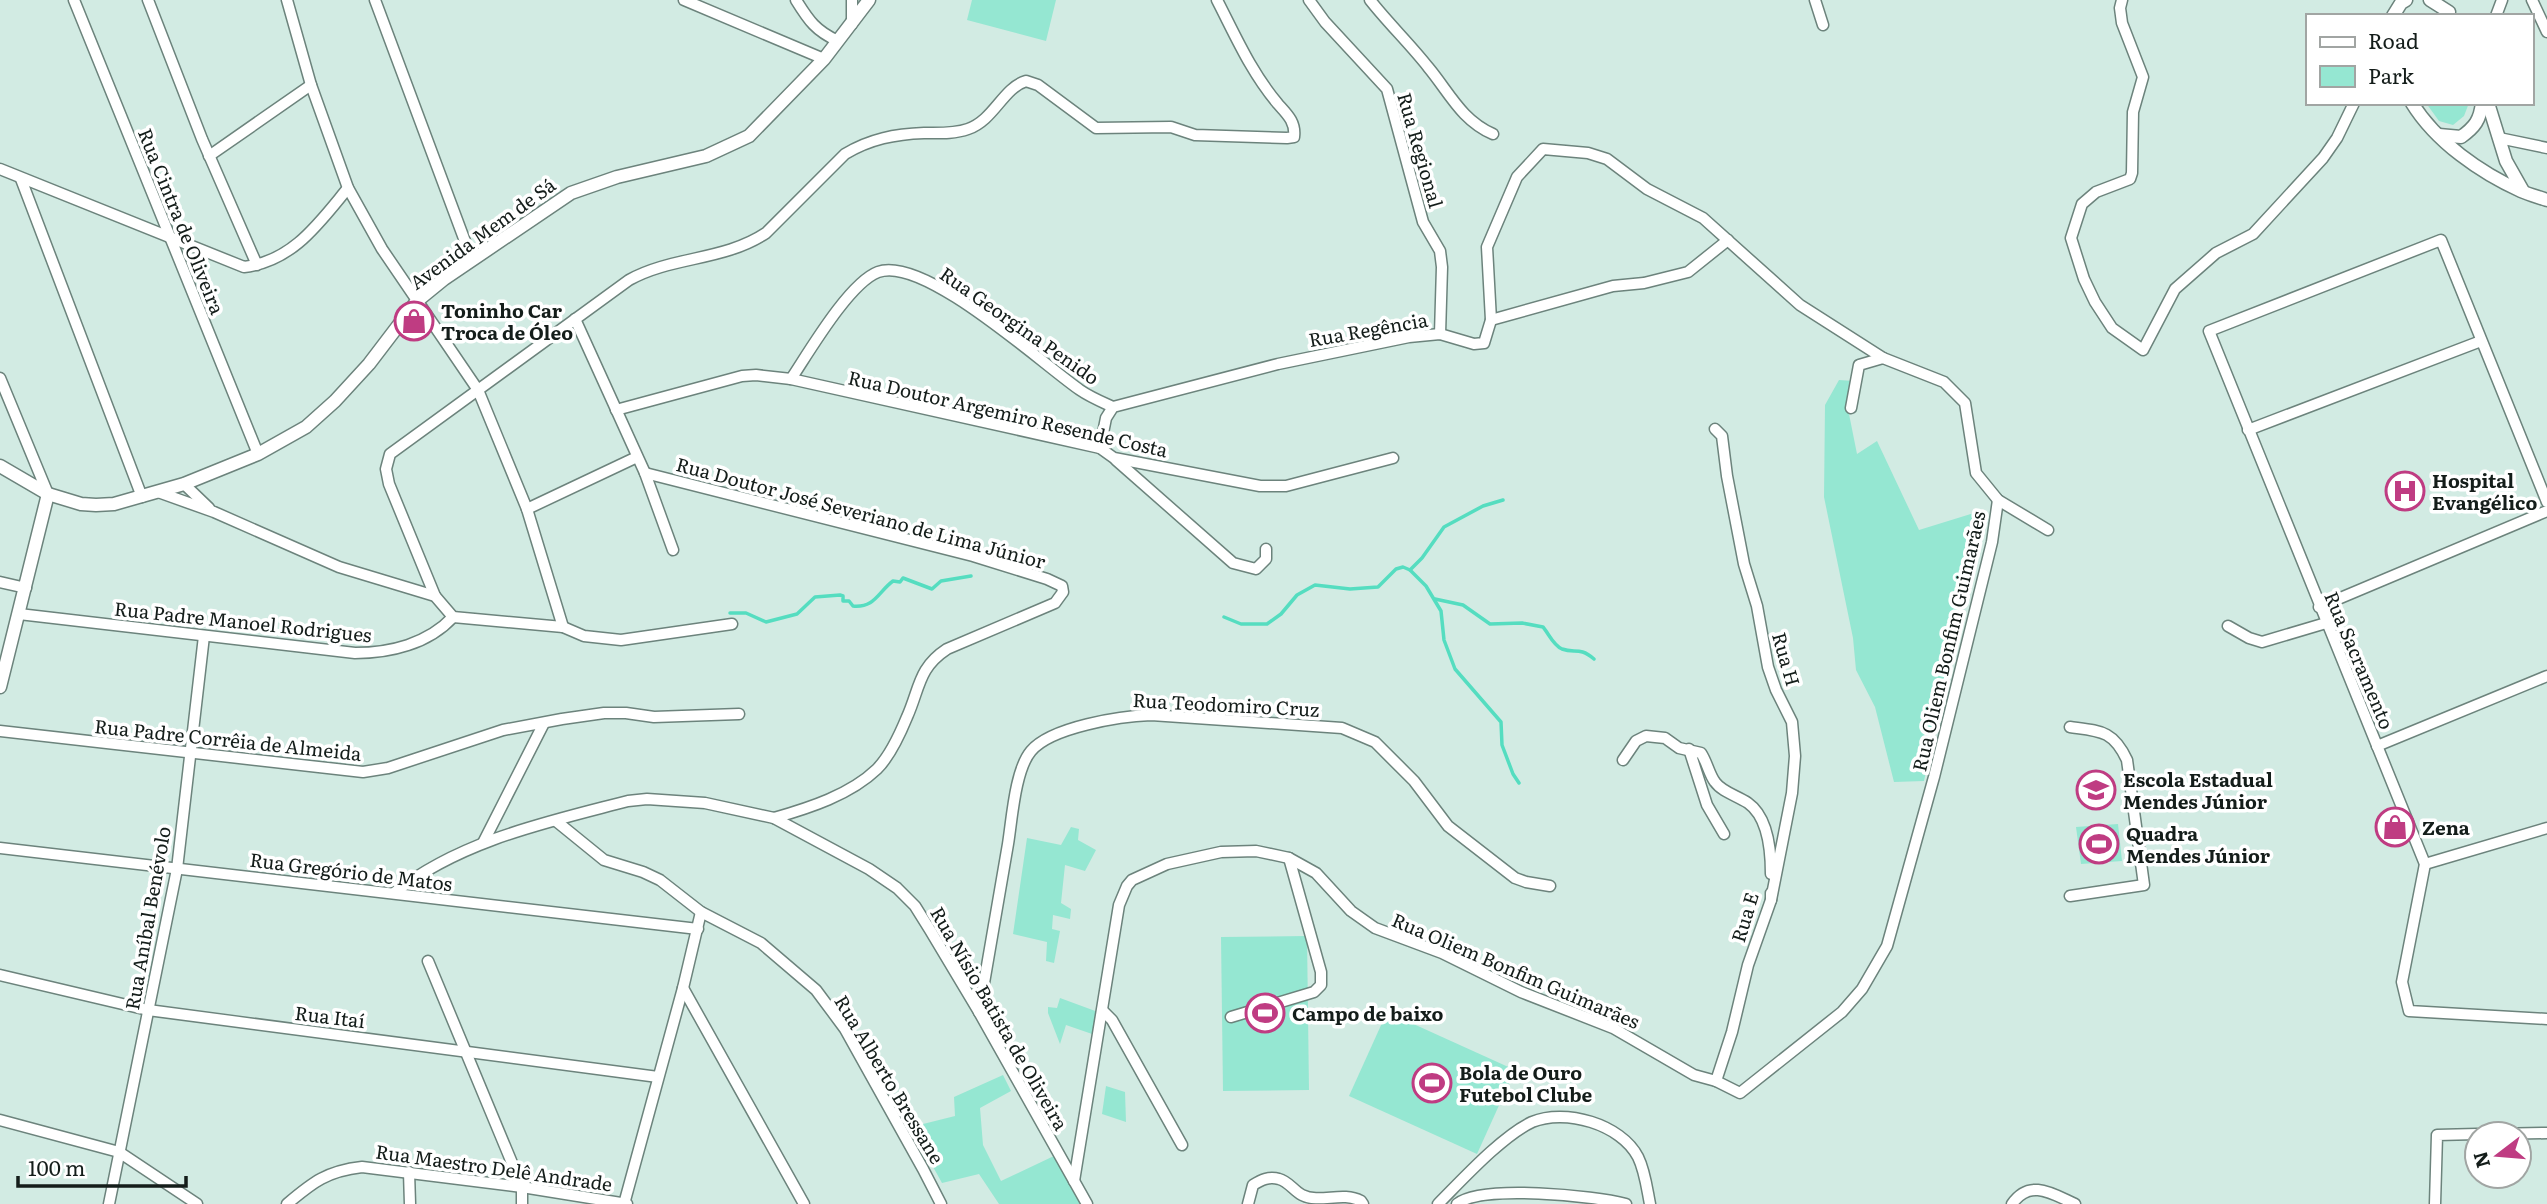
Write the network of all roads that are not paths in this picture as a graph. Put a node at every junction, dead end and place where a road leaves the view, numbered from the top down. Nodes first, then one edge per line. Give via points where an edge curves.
1 (74, 0) edge
2 (148, 0) edge
3 (287, 0) edge
4 (375, 0) edge
5 (684, 0) edge
6 (796, 0) edge
7 (852, 0) edge
8 (869, 0) edge
9 (1217, 0) edge
10 (1309, 0) edge
11 (1370, 0) edge
12 (1815, 0) edge
13 (2122, 0) edge
14 (2406, 0) edge
15 (2430, 0) edge
16 (2532, 0) edge
17 (2448, 9) edge
18 (2394, 14) edge
19 (852, 24) junction
20 (1823, 25) dead end
21 (2547, 32) edge
22 (838, 41) junction
23 (824, 59) junction
24 (312, 85) junction
25 (2353, 105) edge
26 (2413, 105) edge
27 (2482, 105) edge
28 (2489, 105) edge
29 (1493, 134) dead end
30 (2439, 135) junction
31 (2499, 138) junction
32 (2547, 148) edge
33 (209, 156) junction
34 (0, 169) edge
35 (21, 179) junction
36 (348, 188) junction
37 (2523, 192) junction
38 (2547, 200) edge
39 (169, 237) junction
40 (1728, 240) junction
41 (472, 260) junction
42 (257, 265) junction
43 (417, 301) junction
44 (575, 319) junction
45 (1491, 320) junction
46 (1440, 334) junction
47 (2481, 341) junction
48 (1883, 358) junction
49 (0, 378) edge
50 (791, 379) junction
51 (478, 390) junction
52 (1113, 407) junction
53 (1851, 408) dead end
54 (616, 410) junction
55 (1716, 429) dead end
56 (2248, 430) junction
57 (1100, 448) junction
58 (258, 454) junction
59 (637, 457) junction
60 (1114, 458) junction
61 (1393, 458) dead end
62 (0, 466) edge
63 (645, 473) junction
64 (184, 484) junction
65 (158, 492) junction
66 (48, 494) junction
67 (142, 497) junction
68 (1998, 500) junction
69 (2547, 502) edge
70 (527, 509) junction
71 (2547, 511) edge
72 (214, 512) junction
73 (2048, 530) dead end
74 (673, 550) dead end
75 (1266, 550) dead end
76 (0, 582) edge
77 (26, 588) junction
78 (435, 596) junction
79 (2319, 607) junction
80 (19, 614) junction
81 (453, 617) junction
82 (2326, 623) junction
83 (732, 624) dead end
84 (2228, 626) dead end
85 (563, 627) junction
86 (204, 636) junction
87 (2547, 676) edge
88 (0, 687) edge
89 (739, 714) dead end
90 (544, 723) junction
91 (2070, 727) dead end
92 (0, 732) edge
93 (2377, 746) junction
94 (1689, 749) junction
95 (190, 752) junction
96 (1623, 760) dead end
97 (774, 818) junction
98 (556, 821) junction
99 (2547, 828) edge
100 (1724, 834) dead end
101 (482, 843) junction
102 (0, 848) edge
103 (1289, 858) junction
104 (2425, 864) junction
105 (177, 869) junction
106 (1549, 886) dead end
107 (394, 893) junction
108 (2070, 896) dead end
109 (1771, 900) junction
110 (701, 912) junction
111 (698, 929) junction
112 (428, 961) dead end
113 (0, 975) edge
114 (683, 988) junction
115 (148, 1010) junction
116 (1103, 1011) junction
117 (979, 1012) junction
118 (1231, 1017) dead end
119 (2547, 1019) edge
120 (467, 1052) junction
121 (659, 1077) junction
122 (1716, 1081) junction
123 (0, 1120) edge
124 (2463, 1134) edge
125 (1182, 1145) dead end
126 (119, 1152) junction
127 (410, 1172) junction
128 (1074, 1181) junction
129 (522, 1187) junction
130 (1493, 1199) edge
131 (109, 1204) edge
132 (197, 1204) edge
133 (287, 1204) edge
134 (410, 1204) edge
135 (523, 1204) edge
136 (625, 1204) edge
137 (804, 1204) edge
138 (941, 1204) edge
139 (1087, 1204) edge
140 (1248, 1204) edge
141 (1363, 1204) edge
142 (1438, 1204) edge
143 (1457, 1204) edge
144 (1626, 1204) edge
145 (1650, 1204) edge
146 (2012, 1204) edge
147 (2075, 1204) edge
148 (2435, 1204) edge

1 - 39 street, Rua Cintra de Oliveira
2 - 33 street
3 - 24 street
4 - 41 street
5 - 23 street
6 - 22 street via 820,33
7 - 19 street
8 - 19 street, Avenida Mem de Sá
9 - 44 street via 1258,81 1292,121 1294,137 1195,135 1171,127 1096,128 1038,85 1021,83 989,116 965,130 898,134 860,145 752,242 640,274
10 - 46 street, Rua Regional via 1387,89 1423,222 1440,251
11 - 29 street via 1458,107 1477,127
12 - 20 street
13 - 25 street via 2122,23 2143,77 2133,112 2132,173 2130,179 2096,192 2082,204 2071,238 2095,302 2112,328 2143,350 2175,289 2216,253 2253,234 2323,158
14 - 18 street
15 - 17 street
16 - 21 street
19 - 22 street, Avenida Mem de Sá
22 - 23 street, Avenida Mem de Sá
23 - 41 street, Avenida Mem de Sá via 749,136 706,156 571,192
24 - 33 street
24 - 36 street
26 - 30 street
27 - 30 street via 2472,130 2461,137
28 - 31 street
30 - 37 street via 2490,176
31 - 32 street
31 - 37 street
33 - 42 street
34 - 35 street
35 - 39 street
35 - 67 street
36 - 42 street via 310,235 276,259
36 - 43 street
37 - 38 street
39 - 42 street via 236,265
39 - 58 street, Rua Cintra de Oliveira
40 - 45 street via 1688,272 1613,286
40 - 45 street via 1703,218 1647,189 1607,159 1543,149 1517,177 1486,247
40 - 48 street via 1800,305
41 - 43 street, Avenida Mem de Sá
43 - 51 street
43 - 58 street, Avenida Mem de Sá via 335,401 306,427
44 - 51 street
44 - 54 street
45 - 46 street, Rua Regência via 1484,343
46 - 52 street, Rua Regência via 1306,358
47 - 56 street
47 - 56 street, Rua Sacramento via 2441,240 2209,331
47 - 69 street
48 - 53 street via 1860,365
48 - 68 street via 1944,382 1959,396 1968,414 1976,473
49 - 66 street
50 - 52 street, Rua Georgina Penido via 862,281 887,270 904,272 944,290 1082,392
50 - 54 street, Rua Doutor Argemiro Resende Costa via 742,376
50 - 57 street, Rua Doutor Argemiro Resende Costa
51 - 70 street
51 - 78 street via 390,454 387,461 389,484
52 - 57 street
54 - 59 street
55 - 109 street, Rua H via 1722,436 1768,667 1792,722 1792,793
56 - 79 street, Rua Sacramento
57 - 60 street, Rua Doutor Argemiro Resende Costa
58 - 64 street, Avenida Mem de Sá
59 - 63 street
59 - 70 street
60 - 61 street, Rua Doutor Argemiro Resende Costa via 1260,486 1286,486
60 - 75 street via 1233,563 1256,569 1266,559
62 - 66 street, Avenida Mem de Sá
63 - 74 street
63 - 97 street, Rua Doutor José Severiano de Lima Júnior via 973,556 1062,586 1055,603 934,657 878,768 849,789
64 - 65 street, Avenida Mem de Sá
64 - 72 street
65 - 67 street, Avenida Mem de Sá
65 - 72 street
66 - 67 street, Avenida Mem de Sá via 89,505
66 - 77 street
68 - 73 street
68 - 122 street, Rua Oliem Bonfim Guimarães via 1992,542 1934,777 1887,946 1862,989 1811,1037 1740,1093
70 - 85 street
71 - 79 street
72 - 78 street via 339,567
76 - 77 street
77 - 80 street
78 - 81 street
79 - 82 street, Rua Sacramento
80 - 86 street, Rua Padre Manoel Rodrigues
80 - 88 street
81 - 85 street
81 - 86 street, Rua Padre Manoel Rodrigues via 435,633 381,653
82 - 84 street via 2262,642
82 - 93 street, Rua Sacramento
83 - 85 street via 621,640 584,636
86 - 95 street, Rua Aníbal Benévolo
87 - 93 street
89 - 90 street, Rua Padre Corrêia de Almeida via 654,717 604,713
90 - 95 street, Rua Padre Corrêia de Almeida via 503,730 363,772
90 - 101 street
91 - 108 street via 2104,733 2118,742 2127,760 2144,885
92 - 95 street, Rua Padre Corrêia de Almeida
93 - 104 street, Rua Sacramento
94 - 96 street, Rua E via 1665,738 1646,736 1636,741
94 - 100 street via 1707,805
94 - 109 street, Rua E via 1708,763 1716,783 1750,804 1760,819 1771,851
95 - 105 street, Rua Aníbal Benévolo
97 - 98 street, Rua Nísio Batista de Oliveira via 705,803 647,799
97 - 117 street, Rua Nísio Batista de Oliveira via 897,888 915,906
98 - 101 street, Rua Nísio Batista de Oliveira
98 - 110 street, Rua Alberto Bressane via 604,860 660,880
99 - 104 street
101 - 107 street, Rua Nísio Batista de Oliveira via 447,858
102 - 105 street, Rua Gregório de Matos
103 - 116 street, Rua Oliem Bonfim Guimarães via 1256,851 1221,852 1167,864 1132,880 1119,905
103 - 118 street via 1321,985 1314,992
103 - 122 street, Rua Oliem Bonfim Guimarães via 1315,873 1351,911 1375,928 1613,1028 1694,1075
104 - 119 street via 2402,982 2409,1011
105 - 107 street, Rua Gregório de Matos
105 - 115 street, Rua Aníbal Benévolo
106 - 117 street, Rua Teodomiro Cruz via 1515,878 1448,826 1414,781 1376,743 1342,729 1151,715 1113,718 1046,741 1025,761
107 - 111 street, Rua Gregório de Matos
109 - 122 street, Rua E
110 - 111 street
110 - 138 street, Rua Alberto Bressane via 761,943 816,990 845,1029
111 - 114 street
112 - 120 street
113 - 115 street, Rua Itaí
114 - 121 street
114 - 137 street
115 - 120 street, Rua Itaí
115 - 126 street, Rua Aníbal Benévolo
116 - 125 street
116 - 128 street
117 - 128 street, Rua Nísio Batista de Oliveira
120 - 121 street, Rua Itaí
120 - 129 street
121 - 136 street
123 - 126 street
124 - 148 street via 2437,1135
126 - 131 street, Rua Aníbal Benévolo
126 - 132 street
127 - 129 street, Rua Maestro Delê Andrade
127 - 133 street, Rua Maestro Delê Andrade via 345,1169 315,1180
127 - 134 street
128 - 139 street, Rua Nísio Batista de Oliveira
129 - 135 street
129 - 136 street, Rua Maestro Delê Andrade
130 - 143 street
130 - 144 street via 1567,1194
140 - 141 street via 1253,1185 1280,1179 1302,1195 1351,1196
142 - 145 street via 1512,1136 1533,1122 1556,1117 1597,1124 1618,1135 1637,1155
146 - 147 street via 2030,1189 2042,1189

